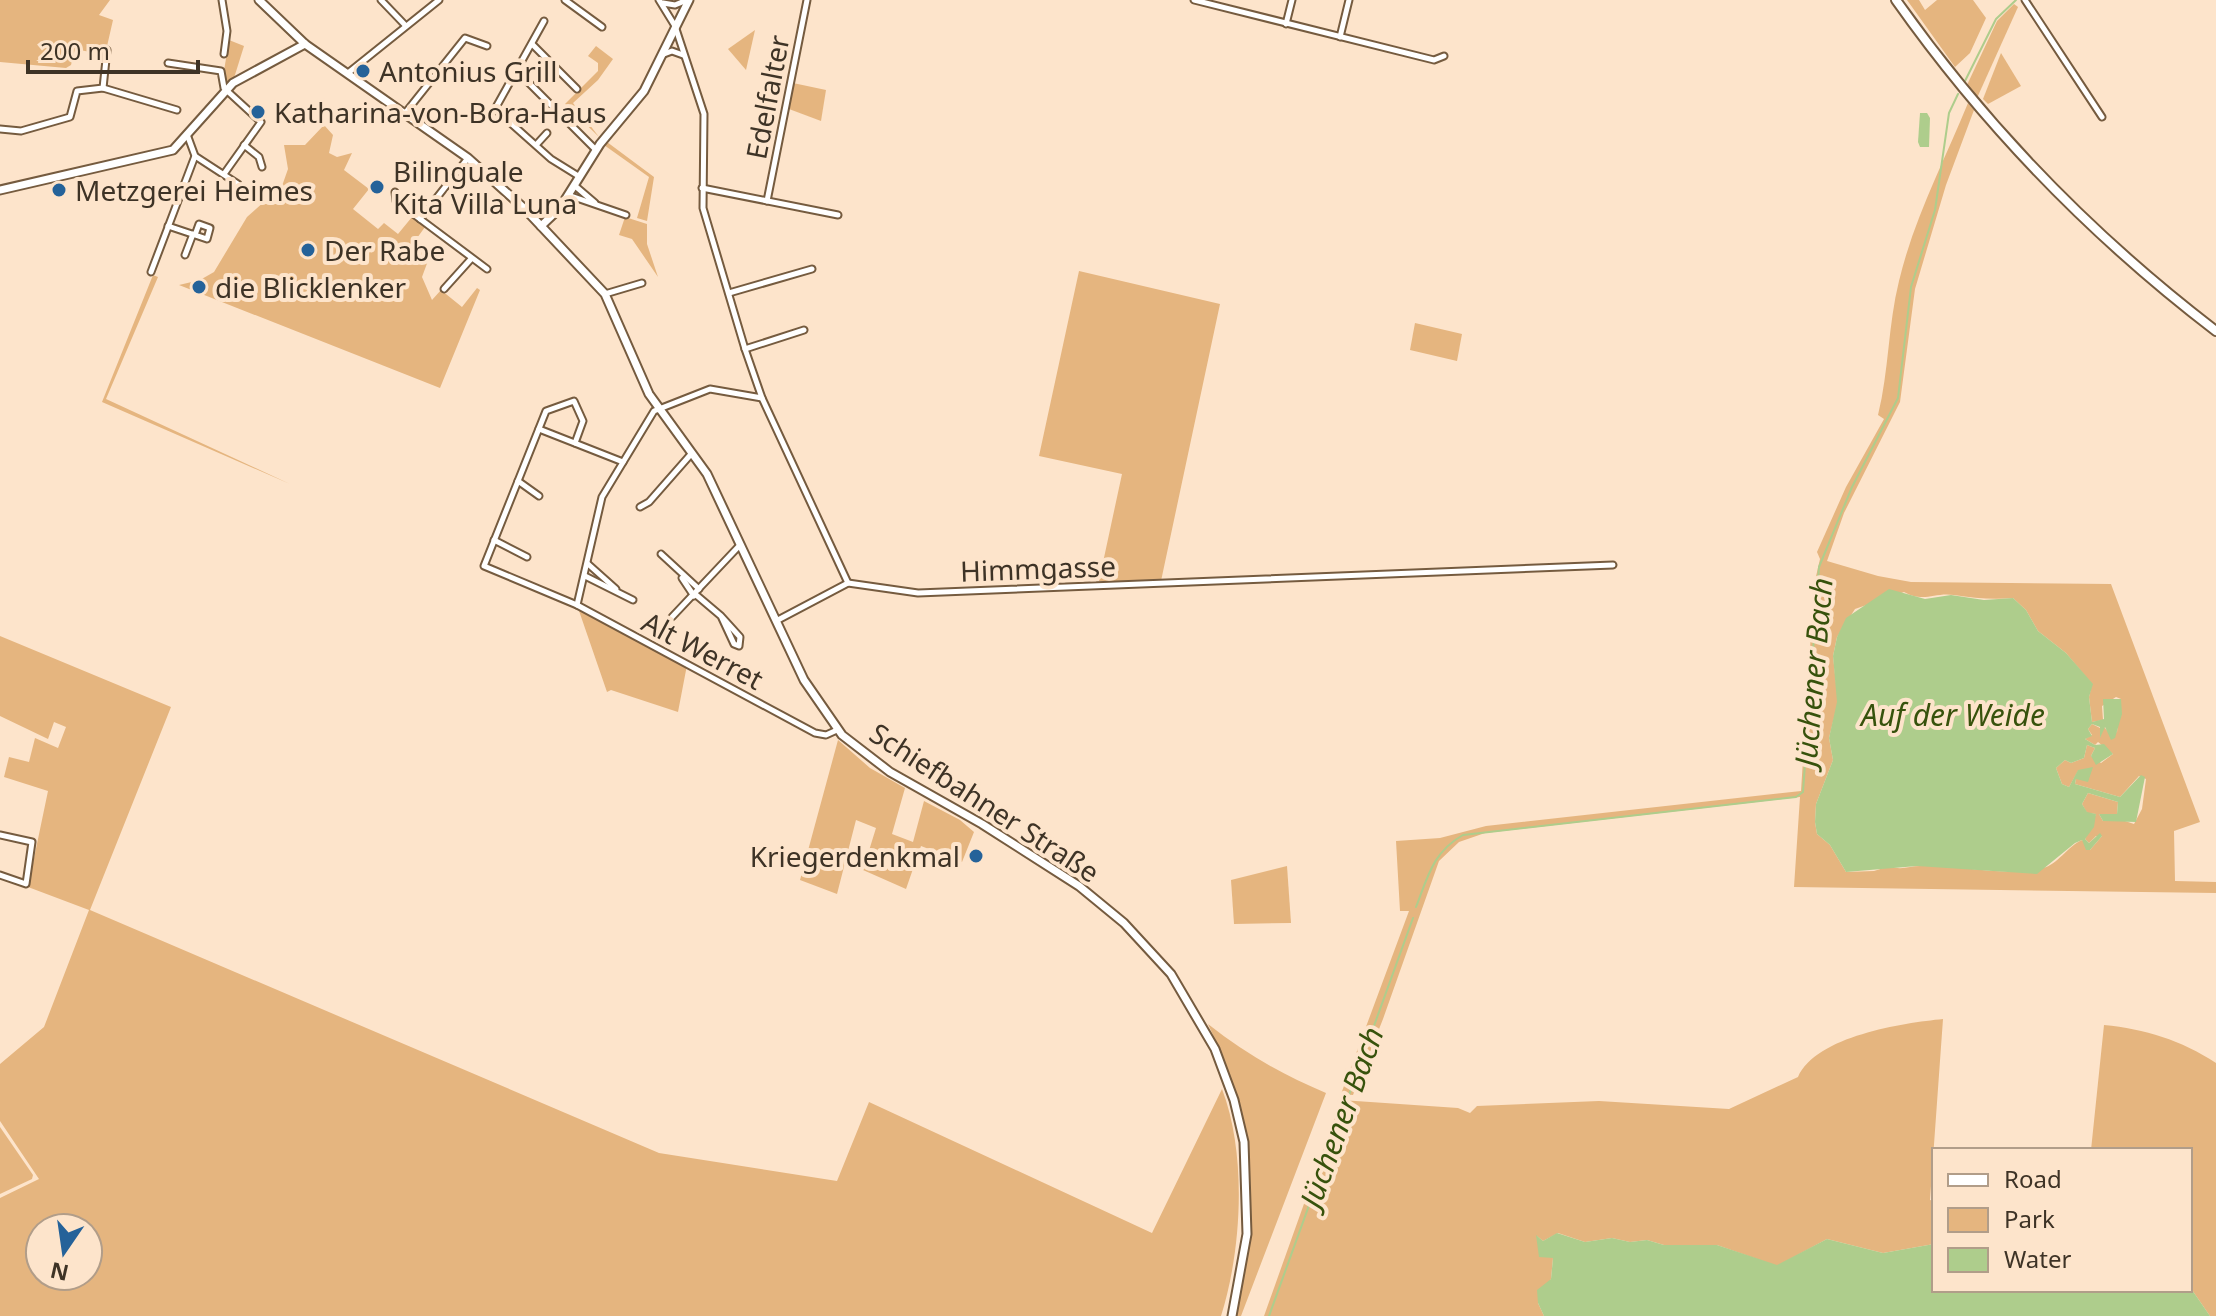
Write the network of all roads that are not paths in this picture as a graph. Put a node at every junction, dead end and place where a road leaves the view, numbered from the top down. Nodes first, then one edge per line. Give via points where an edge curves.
1 (222, 0) edge
2 (259, 0) edge
3 (381, 0) edge
4 (439, 0) edge
5 (565, 0) edge
6 (689, 0) edge
7 (807, 0) edge
8 (1194, 0) edge
9 (1292, 0) edge
10 (1349, 0) edge
11 (1896, 0) edge
12 (2025, 0) edge
13 (660, 1) edge
14 (544, 21) dead end
15 (1286, 24) junction
16 (405, 25) junction
17 (675, 26) junction
18 (602, 27) dead end
19 (1340, 37) junction
20 (305, 44) junction
21 (532, 44) junction
22 (487, 46) dead end
23 (107, 50) dead end
24 (224, 54) dead end
25 (663, 54) junction
26 (683, 55) junction
27 (1444, 56) dead end
28 (168, 63) dead end
29 (516, 70) junction
30 (348, 73) junction
31 (103, 88) junction
32 (577, 89) dead end
33 (225, 90) junction
34 (177, 110) dead end
35 (406, 112) junction
36 (2102, 117) dead end
37 (0, 129) edge
38 (547, 133) dead end
39 (188, 137) junction
40 (244, 145) junction
41 (536, 145) junction
42 (596, 150) junction
43 (195, 156) junction
44 (468, 158) junction
45 (262, 167) dead end
46 (224, 174) junction
47 (580, 177) junction
48 (574, 185) junction
49 (702, 188) junction
50 (0, 190) edge
51 (395, 192) dead end
52 (568, 195) junction
53 (248, 199) dead end
54 (767, 201) junction
55 (599, 206) junction
56 (626, 215) dead end
57 (838, 215) dead end
58 (420, 219) junction
59 (168, 226) junction
60 (541, 226) junction
61 (185, 255) dead end
62 (471, 259) junction
63 (487, 269) dead end
64 (812, 269) dead end
65 (151, 272) dead end
66 (642, 283) dead end
67 (444, 289) dead end
68 (729, 293) junction
69 (605, 294) junction
70 (804, 330) dead end
71 (2216, 331) edge
72 (745, 349) junction
73 (762, 398) junction
74 (657, 408) junction
75 (539, 429) junction
76 (575, 443) junction
77 (693, 452) junction
78 (623, 462) junction
79 (518, 481) junction
80 (539, 496) dead end
81 (640, 507) dead end
82 (494, 540) junction
83 (741, 544) junction
84 (661, 554) dead end
85 (527, 557) dead end
86 (587, 563) junction
87 (1613, 565) dead end
88 (585, 576) junction
89 (848, 583) junction
90 (696, 593) junction
91 (624, 596) junction
92 (633, 600) dead end
93 (577, 605) junction
94 (721, 616) junction
95 (672, 617) dead end
96 (776, 621) junction
97 (837, 730) junction
98 (0, 835) edge
99 (0, 875) edge
100 (1232, 1316) edge

1 - 24 street
2 - 20 street, Schiefbahner Straße
3 - 16 street
4 - 16 street
5 - 18 street
6 - 13 street via 675,5
6 - 17 street
7 - 54 street, Edelfalter
8 - 15 street
9 - 15 street
10 - 19 street
11 - 71 main road via 1951,74 2034,169 2140,270
12 - 36 street
13 - 17 street
14 - 21 street
15 - 19 street
16 - 30 street
17 - 25 street
17 - 26 street
19 - 27 street via 1434,60
20 - 30 street, Schiefbahner Straße
20 - 33 street
21 - 29 street
21 - 32 street
22 - 35 street via 465,38
23 - 31 street
25 - 26 street
25 - 42 street via 644,91
26 - 49 street via 705,119
28 - 33 street via 221,71
29 - 41 street via 495,105
29 - 42 street
30 - 35 street, Schiefbahner Straße
31 - 34 street
31 - 37 street via 77,91 68,119 21,131
33 - 39 street
33 - 40 street via 261,122
35 - 44 street, Schiefbahner Straße
38 - 41 street
39 - 43 street
39 - 50 street via 163,154
40 - 45 street via 259,157
40 - 46 street
41 - 47 street
42 - 47 street
43 - 46 street
43 - 59 street
44 - 58 street
44 - 60 street, Schiefbahner Straße
46 - 53 street
47 - 48 street
48 - 52 street
48 - 55 street
49 - 54 street
49 - 68 street via 707,225
51 - 58 street via 396,201
52 - 55 street
52 - 60 street
54 - 57 street
55 - 56 street
58 - 62 street
59 - 61 street via 194,234
59 - 65 street
60 - 69 street, Schiefbahner Straße
62 - 63 street
62 - 67 street
64 - 68 street
66 - 69 street
68 - 72 street
69 - 74 street, Schiefbahner Straße
70 - 72 street
72 - 73 street
73 - 74 street via 710,389
73 - 89 street
74 - 77 street, Schiefbahner Straße
74 - 78 street
75 - 76 street
75 - 76 street via 546,411 572,400 583,421
75 - 79 street
76 - 78 street
77 - 81 street
77 - 83 street, Schiefbahner Straße
78 - 86 street via 600,502
79 - 80 street
79 - 82 street
82 - 85 street
82 - 93 street, Alt Werret via 484,566
83 - 90 street
83 - 96 street, Schiefbahner Straße
84 - 90 street
86 - 88 street
86 - 91 street, Alt Werret
87 - 89 street, Himmgasse via 918,593
88 - 91 street, Alt Werret
88 - 93 street
89 - 96 street
90 - 94 street
90 - 95 street
91 - 92 street, Alt Werret
93 - 97 street, Alt Werret via 815,733
94 - 94 street via 734,644 739,646 740,637
96 - 97 street, Schiefbahner Straße via 808,688
97 - 100 street, Schiefbahner Straße via 881,766 1079,886 1124,923 1177,982 1221,1063 1244,1142 1247,1234
98 - 99 street via 32,842 26,884

